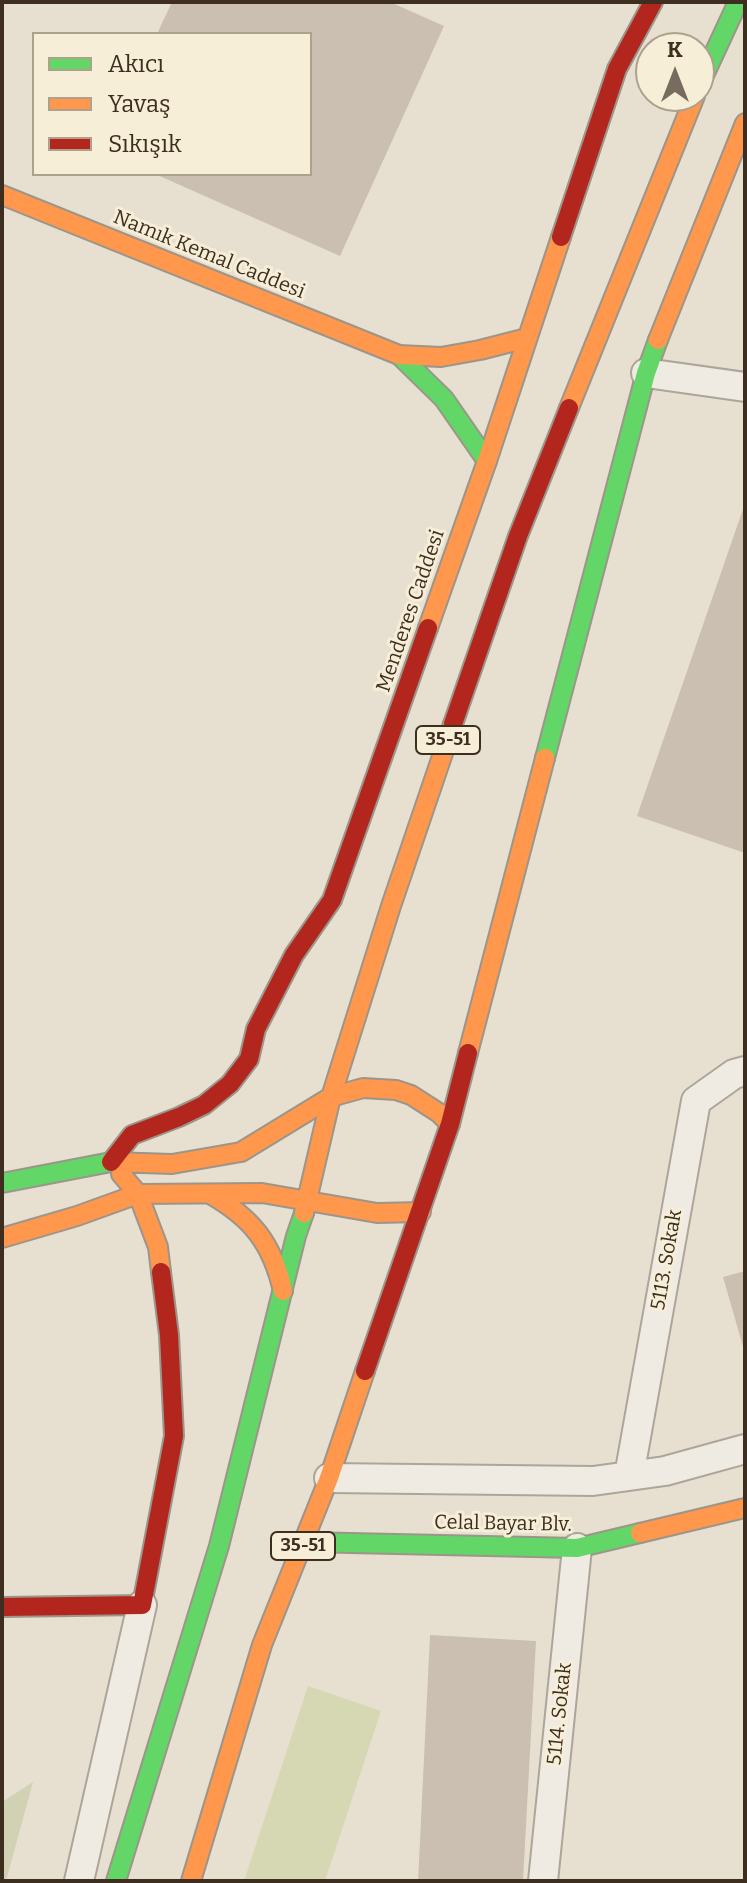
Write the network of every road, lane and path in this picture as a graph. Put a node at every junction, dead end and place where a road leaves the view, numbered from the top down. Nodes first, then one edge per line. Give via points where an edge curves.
1 (653, 2) edge
2 (738, 2) edge
3 (715, 52) edge
4 (689, 112) edge
5 (745, 123) edge
6 (2, 195) edge
7 (527, 338) junction
8 (399, 355) junction
9 (646, 373) junction
10 (745, 387) edge
11 (487, 461) junction
12 (745, 1071) edge
13 (331, 1097) junction
14 (450, 1124) junction
15 (111, 1162) junction
16 (2, 1183) edge
17 (138, 1194) junction
18 (210, 1194) junction
19 (308, 1200) junction
20 (421, 1212) junction
21 (2, 1238) edge
22 (283, 1291) junction
23 (745, 1449) edge
24 (629, 1476) junction
25 (329, 1478) junction
26 (745, 1508) edge
27 (305, 1542) junction
28 (577, 1548) junction
29 (142, 1605) junction
30 (2, 1607) edge
31 (79, 1881) edge
32 (116, 1881) edge
33 (191, 1881) edge
34 (543, 1881) edge

1 - 7 main road, Menderes Caddesi via 617,69
2 - 3 main road
4 - 13 main road, 35-51 via 518,536
5 - 9 main road, 35-51
6 - 8 main road, Namık Kemal Caddesi
7 - 8 main road via 441,357
7 - 11 main road, Menderes Caddesi
8 - 11 main road via 444,399
9 - 10 street
9 - 14 main road, 35-51
11 - 15 main road, Menderes Caddesi via 332,900 294,955 256,1029 249,1059 204,1105 132,1135
12 - 24 street, 5113. Sokak via 696,1101
13 - 14 main road via 363,1088 396,1090 426,1103
13 - 15 main road via 241,1152 172,1164
13 - 19 main road, 35-51
14 - 20 main road, 35-51
15 - 16 main road
15 - 17 main road
17 - 18 main road
17 - 21 main road
17 - 29 main road via 158,1247 174,1436
18 - 19 main road via 262,1193
18 - 22 main road via 253,1225 273,1256
19 - 20 main road via 377,1213
19 - 22 main road, 35-51
20 - 25 main road, 35-51
22 - 32 main road, 35-51 via 219,1546
23 - 24 street
24 - 25 street via 593,1481
25 - 27 main road, 35-51
26 - 28 main road, Celal Bayar Blv.
27 - 28 main road, Celal Bayar Blv.
27 - 33 main road, 35-51 via 262,1645
28 - 34 street, 5114. Sokak
29 - 30 main road
29 - 31 street

